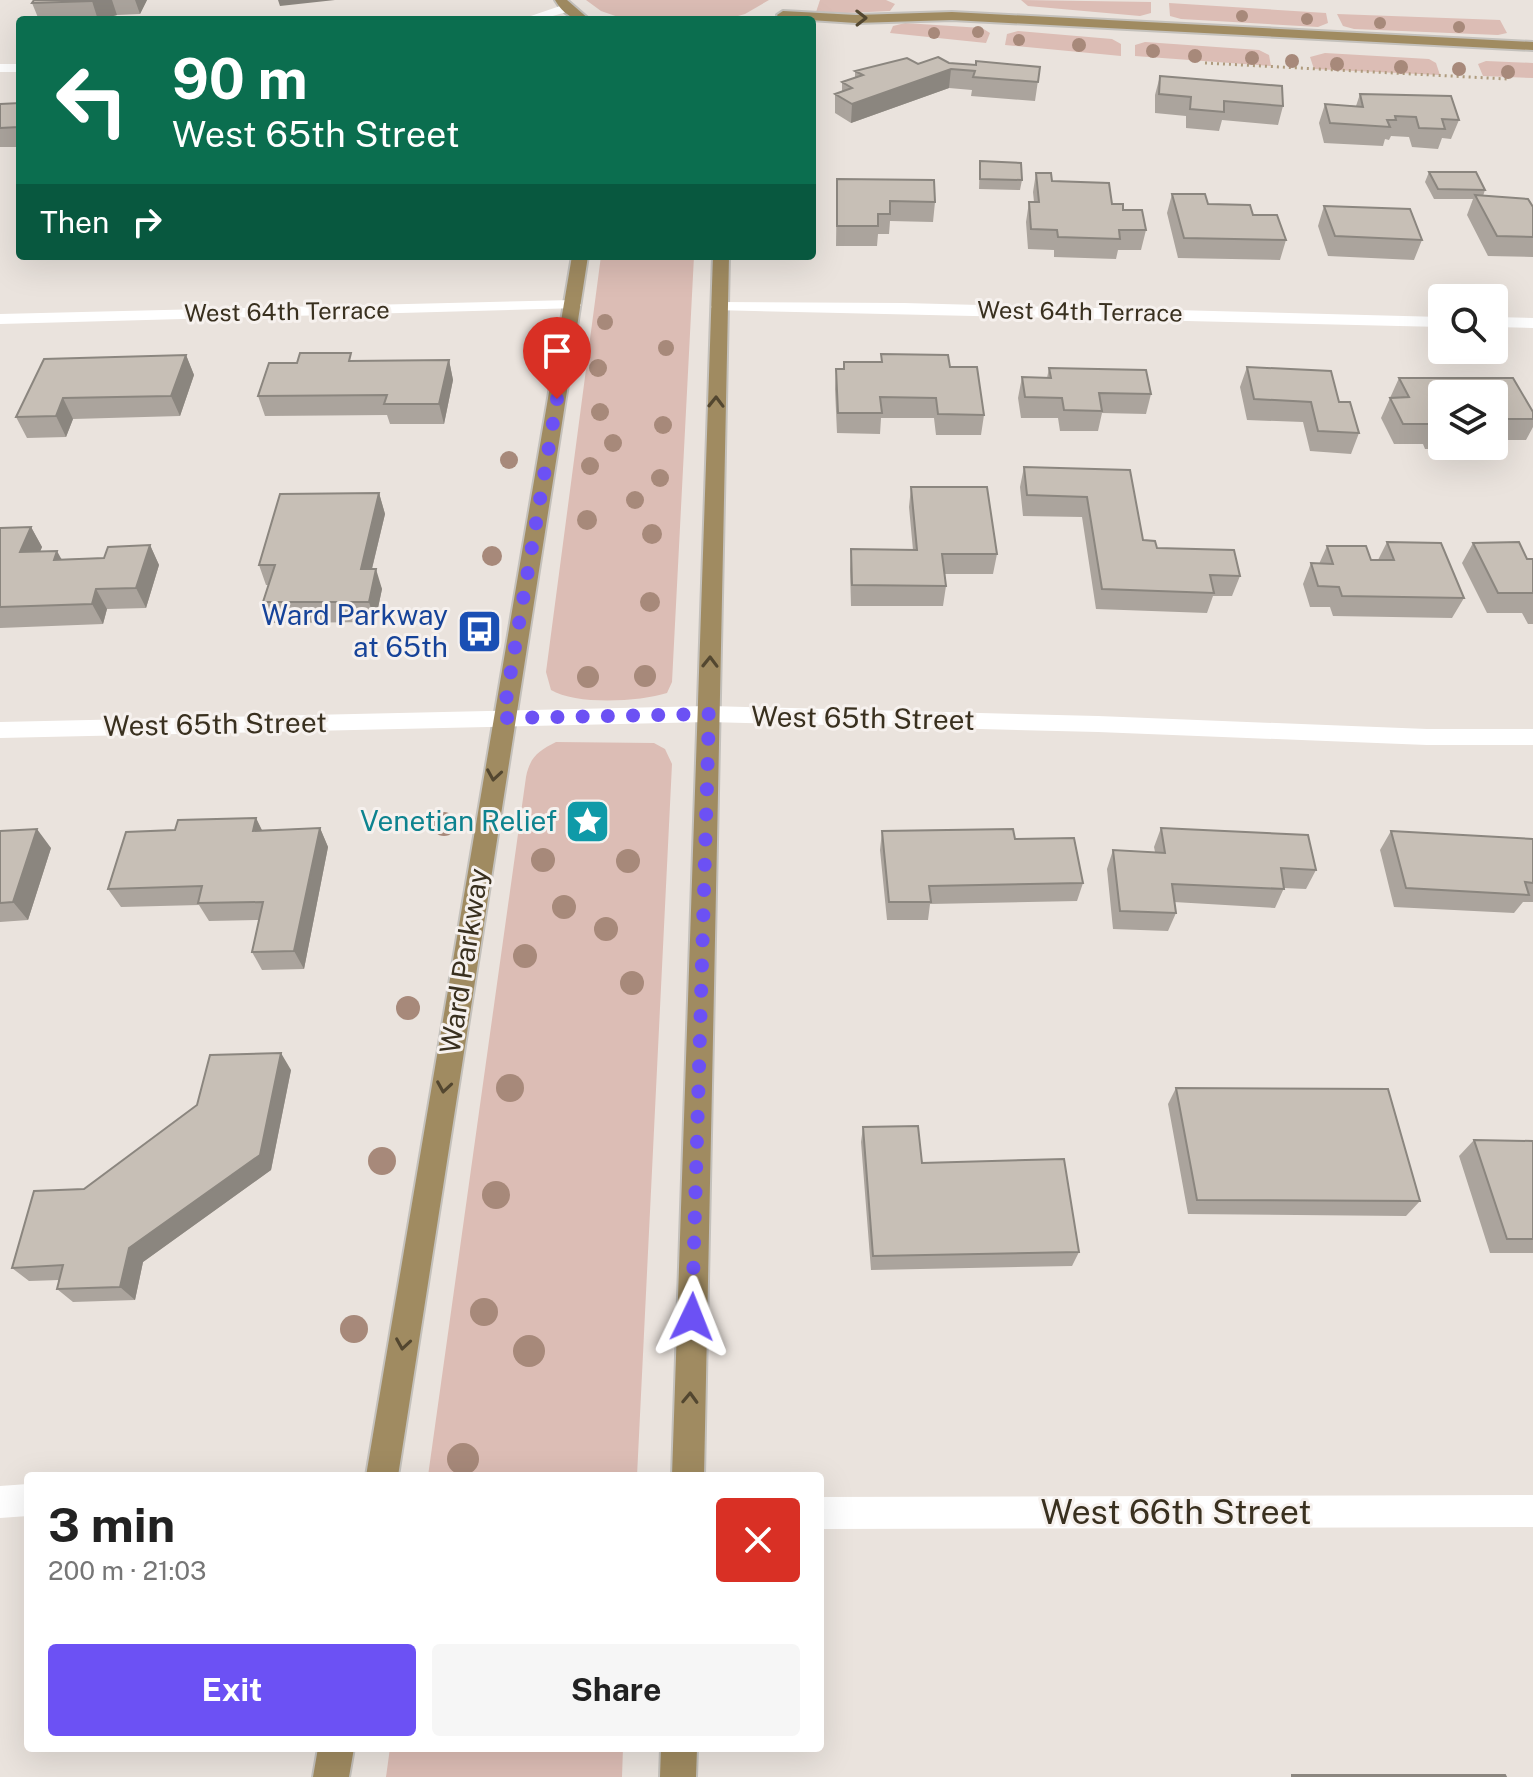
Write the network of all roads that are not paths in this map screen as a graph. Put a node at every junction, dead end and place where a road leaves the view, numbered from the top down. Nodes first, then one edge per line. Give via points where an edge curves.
1 (802, 0) edge
2 (926, 2) dead end
3 (564, 4) edge
4 (535, 16) edge
5 (782, 16) edge
6 (816, 18) edge
7 (1050, 22) junction
8 (1533, 46) edge
9 (579, 260) edge
10 (721, 260) edge
11 (573, 305) junction
12 (719, 307) junction
13 (0, 319) edge
14 (1428, 322) edge
15 (1508, 322) edge
16 (1533, 323) edge
17 (709, 714) junction
18 (503, 718) junction
19 (0, 730) edge
20 (1533, 737) edge
21 (383, 1472) edge
22 (688, 1472) edge
23 (24, 1500) edge
24 (0, 1502) edge
25 (1533, 1511) edge
26 (824, 1513) edge
27 (335, 1752) edge
28 (679, 1752) edge
29 (331, 1777) edge
30 (678, 1777) edge

1 - 5 main road
2 - 7 main road
3 - 4 street
6 -> 7 main road via 952,16
7 - 8 main road
9 - 11 main road, Ward Parkway
10 - 12 main road
11 - 13 street, West 64th Terrace
11 - 18 main road, Ward Parkway
12 - 14 street, West 64th Terrace
17 -> 12 main road
15 - 16 street
17 - 18 street, West 65th Street
17 - 20 street, West 65th Street
22 -> 17 main road
18 - 19 street, West 65th Street
18 -> 21 main road, Ward Parkway
23 - 24 street
25 - 26 street, West 66th Street
27 - 29 main road
28 - 30 main road

